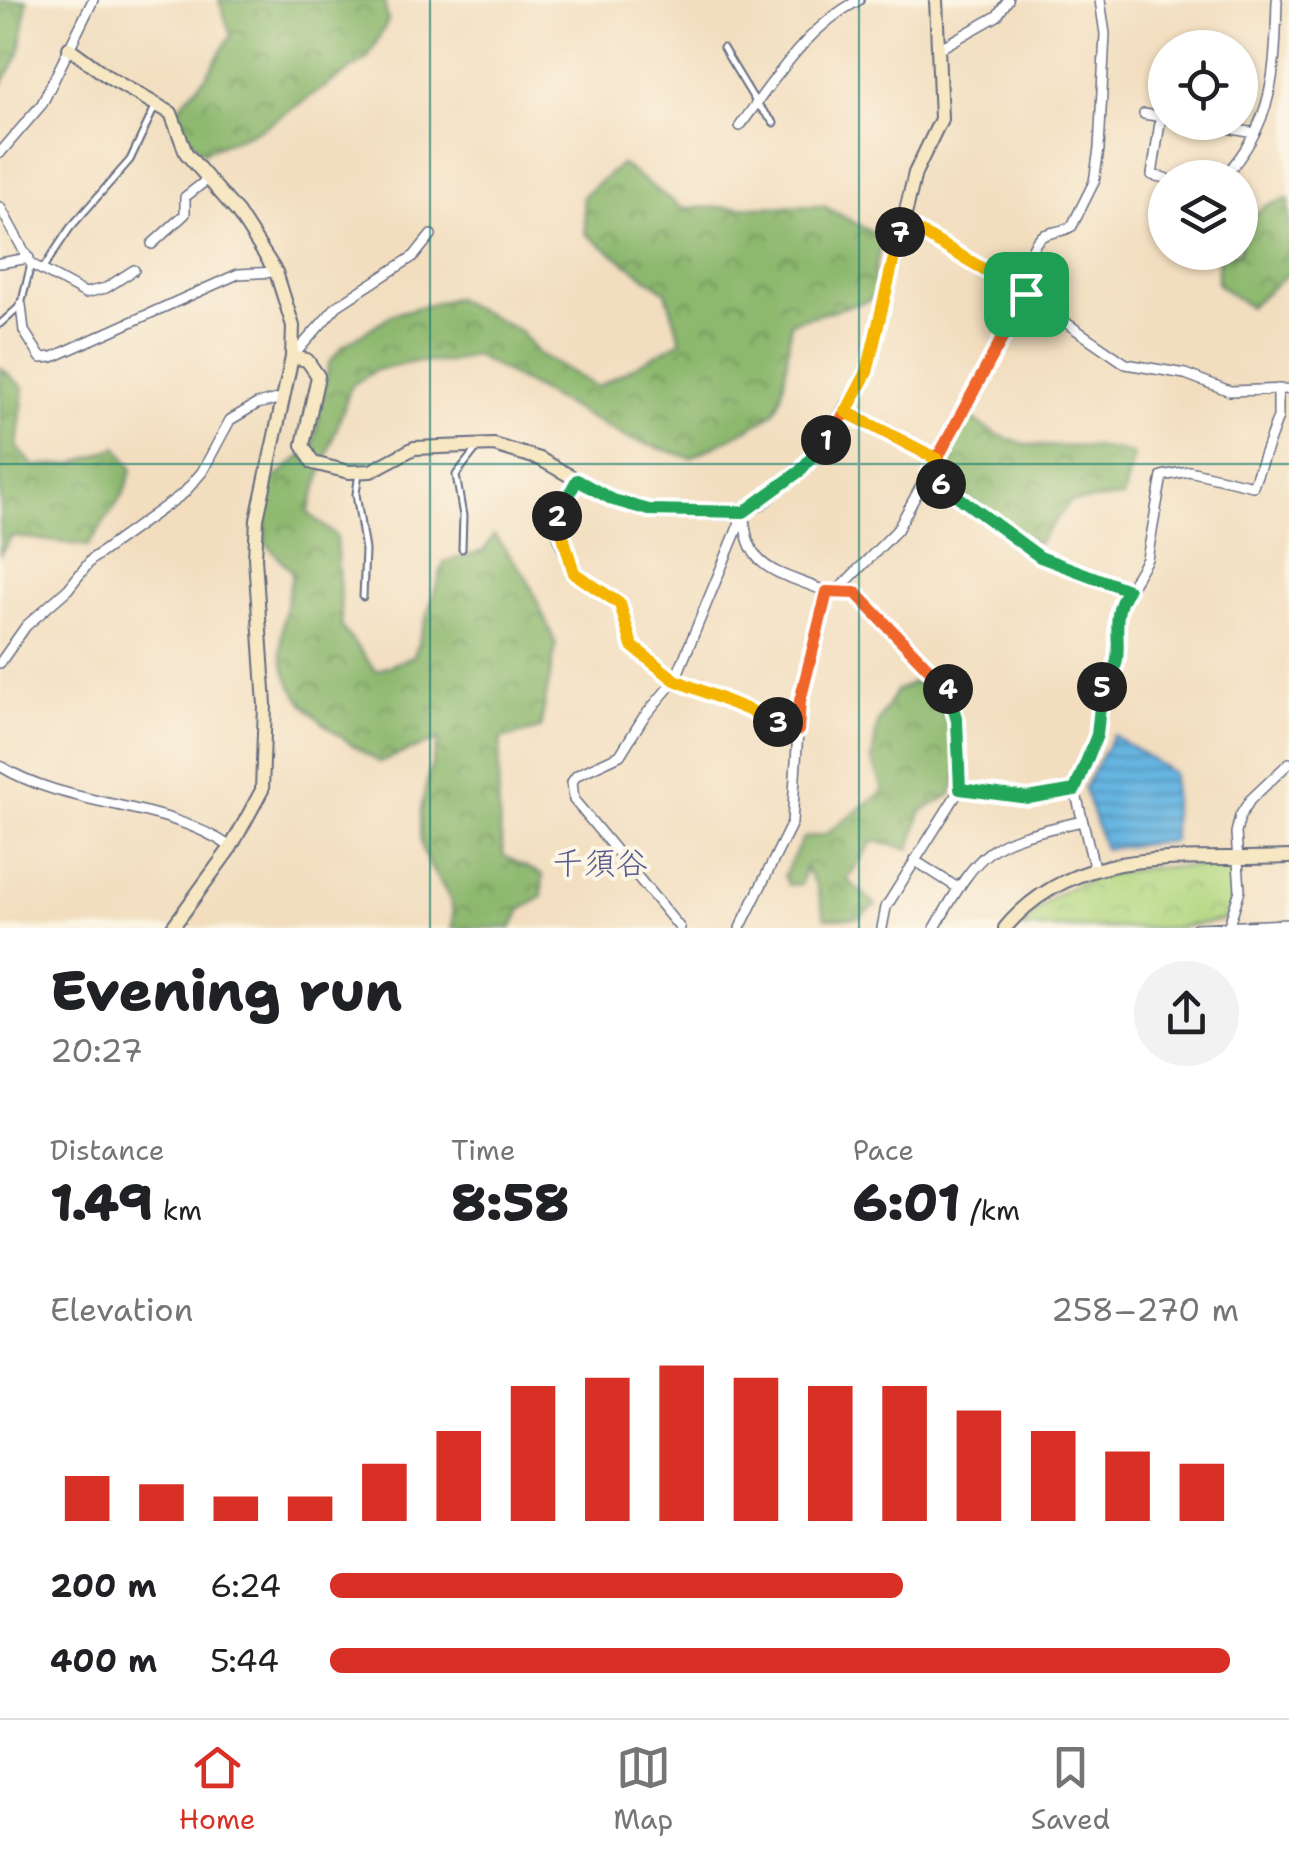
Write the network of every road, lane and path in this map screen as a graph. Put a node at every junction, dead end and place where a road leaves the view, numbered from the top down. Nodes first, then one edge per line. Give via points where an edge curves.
1 (93, 0) edge
2 (859, 0) edge
3 (936, 0) edge
4 (1008, 0) edge
5 (1100, 0) edge
6 (1276, 0) edge
7 (69, 48) junction
8 (724, 48) dead end
9 (937, 50) junction
10 (158, 102) junction
11 (756, 104) junction
12 (1144, 114) dead end
13 (1148, 115) edge
14 (774, 123) dead end
15 (1258, 124) edge
16 (740, 126) dead end
17 (0, 153) edge
18 (208, 179) junction
19 (0, 207) edge
20 (903, 222) junction
21 (432, 235) dead end
22 (152, 244) dead end
23 (30, 261) junction
24 (0, 263) edge
25 (42, 270) junction
26 (134, 270) dead end
27 (276, 272) junction
28 (1026, 294) junction
29 (21, 305) junction
30 (0, 324) edge
31 (292, 357) junction
32 (1283, 389) edge
33 (282, 398) junction
34 (846, 412) junction
35 (478, 446) junction
36 (937, 459) junction
37 (359, 472) junction
38 (928, 475) junction
39 (577, 480) junction
40 (744, 512) junction
41 (462, 549) dead end
42 (1128, 590) junction
43 (832, 592) junction
44 (363, 597) dead end
45 (0, 663) edge
46 (675, 680) junction
47 (943, 680) joint
48 (798, 730) junction
49 (1289, 764) edge
50 (0, 766) edge
51 (960, 789) junction
52 (1075, 790) junction
53 (1082, 821) junction
54 (231, 846) junction
55 (1289, 857) edge
56 (914, 860) junction
57 (1240, 860) junction
58 (1094, 866) junction
59 (958, 888) junction
60 (1289, 924) edge
61 (1229, 927) edge
62 (172, 928) edge
63 (680, 928) edge
64 (740, 928) edge
65 (882, 928) edge
66 (935, 928) edge
67 (1005, 928) edge
68 (1196, 928) edge

1 - 7 street
2 - 11 street via 804,41
3 - 9 street
4 - 9 street via 998,16
5 - 28 street via 1105,34 1094,182 1072,226 1035,244
6 - 15 street via 1275,85
7 - 10 street via 110,79
7 - 17 street via 42,104
8 - 11 lane
9 - 20 street via 941,119 915,174
10 - 18 street
10 - 25 lane via 130,160
11 - 14 lane
11 - 16 street
12 - 13 street
18 - 22 street via 185,197 185,214
18 - 27 street
19 - 23 street
20 - 28 street
20 - 34 street via 867,372
21 - 31 street via 414,256 337,306
23 - 24 street
23 - 25 street
23 - 29 lane
25 - 26 street via 86,293
27 - 29 street via 238,274 53,358 40,358 24,330
27 - 31 street via 293,326
28 - 32 street via 1126,364 1185,374 1230,391
28 - 36 street
29 - 30 lane
31 - 33 street
31 - 37 street via 307,360 318,376 303,430 313,464
32 - 42 street via 1253,486 1188,471 1162,476 1147,559
33 - 45 street via 230,420 184,492 92,559 26,626
33 - 54 street via 259,497 254,558 266,760 262,790
34 - 36 street
34 - 40 street via 800,471
35 - 37 street via 414,448
35 - 39 street via 522,452
35 - 41 lane via 456,475
36 - 38 street
37 - 44 lane
38 - 42 street via 1040,557
38 - 43 street via 890,540
39 - 40 street via 649,510
39 - 46 street via 556,519 574,573 620,604 632,646
40 - 43 street via 744,539 761,566
40 - 46 street
42 - 52 street via 1116,611 1118,664 1097,700 1097,735
43 - 47 lane via 856,593
43 - 48 street
46 - 48 street
46 - 63 street via 620,755 577,775 572,793
47 - 51 street via 957,721
48 - 64 street via 792,823
49 - 57 street via 1240,816
50 - 54 street via 52,789 200,826
51 - 52 street via 1028,798
51 - 56 street
52 - 53 street
53 - 58 street
53 - 59 street via 994,845
54 - 62 street
55 - 57 street
56 - 59 street
56 - 65 street
57 - 58 street
57 - 61 street
58 - 67 street via 1044,889
59 - 66 street
60 - 61 street
61 - 68 street

